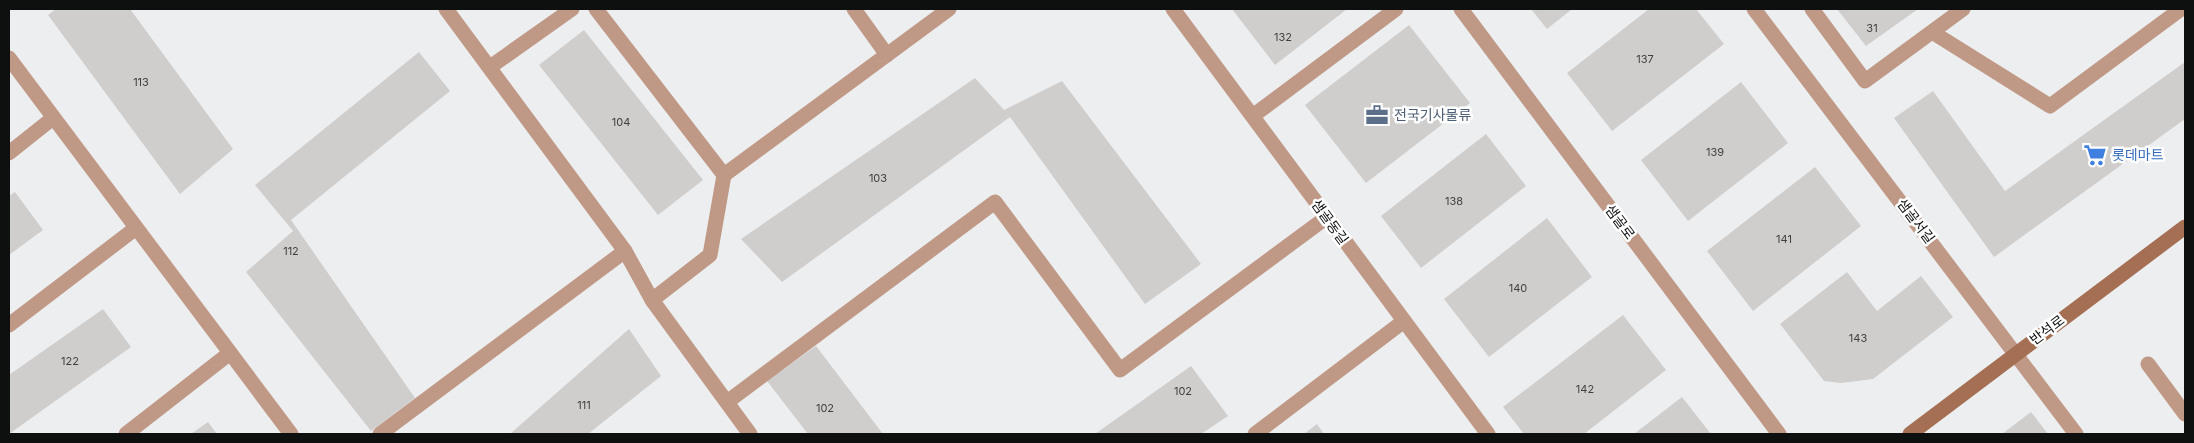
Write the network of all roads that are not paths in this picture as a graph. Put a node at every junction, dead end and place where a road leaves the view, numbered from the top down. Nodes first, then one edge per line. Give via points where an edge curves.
1 (446, 9) edge
2 (572, 9) edge
3 (596, 9) edge
4 (854, 9) edge
5 (949, 9) edge
6 (1173, 9) edge
7 (1396, 9) edge
8 (1461, 9) edge
9 (1754, 9) edge
10 (1812, 9) edge
11 (1963, 9) edge
12 (2181, 9) edge
13 (1932, 32) junction
14 (887, 55) junction
15 (9, 58) edge
16 (490, 67) junction
17 (1254, 115) junction
18 (54, 118) junction
19 (9, 153) edge
20 (724, 175) junction
21 (1327, 217) junction
22 (2185, 227) edge
23 (136, 228) junction
24 (624, 251) junction
25 (652, 300) junction
26 (1404, 321) junction
27 (9, 325) edge
28 (230, 353) junction
29 (2016, 353) junction
30 (2148, 364) dead end
31 (727, 402) junction
32 (2185, 414) edge
33 (126, 434) edge
34 (291, 434) edge
35 (380, 434) edge
36 (750, 434) edge
37 (1255, 434) edge
38 (1488, 434) edge
39 (1779, 434) edge
40 (1910, 434) edge
41 (2076, 434) edge

1 - 16 street
2 - 16 street
3 - 20 street
4 - 14 street
5 - 14 street
6 - 17 street, 샘골동길
7 - 17 street
8 - 39 street, 샘골로
9 - 29 street, 샘골서길
10 - 13 street via 1865,81
11 - 13 street
12 - 13 street via 2050,106
14 - 20 street
15 - 18 street
16 - 24 street
17 - 21 street, 샘골동길
18 - 19 street
18 - 23 street
20 - 25 street via 710,255
21 - 26 street, 샘골동길
21 - 31 street via 1120,370 995,202
22 - 29 street, 반석로
23 - 27 street
23 - 28 street
24 - 25 street
24 - 35 street
25 - 31 street
26 - 37 street
26 - 38 street, 샘골동길
28 - 33 street
28 - 34 street
29 - 40 street, 반석로
29 - 41 street, 샘골서길
30 - 32 street
31 - 36 street

